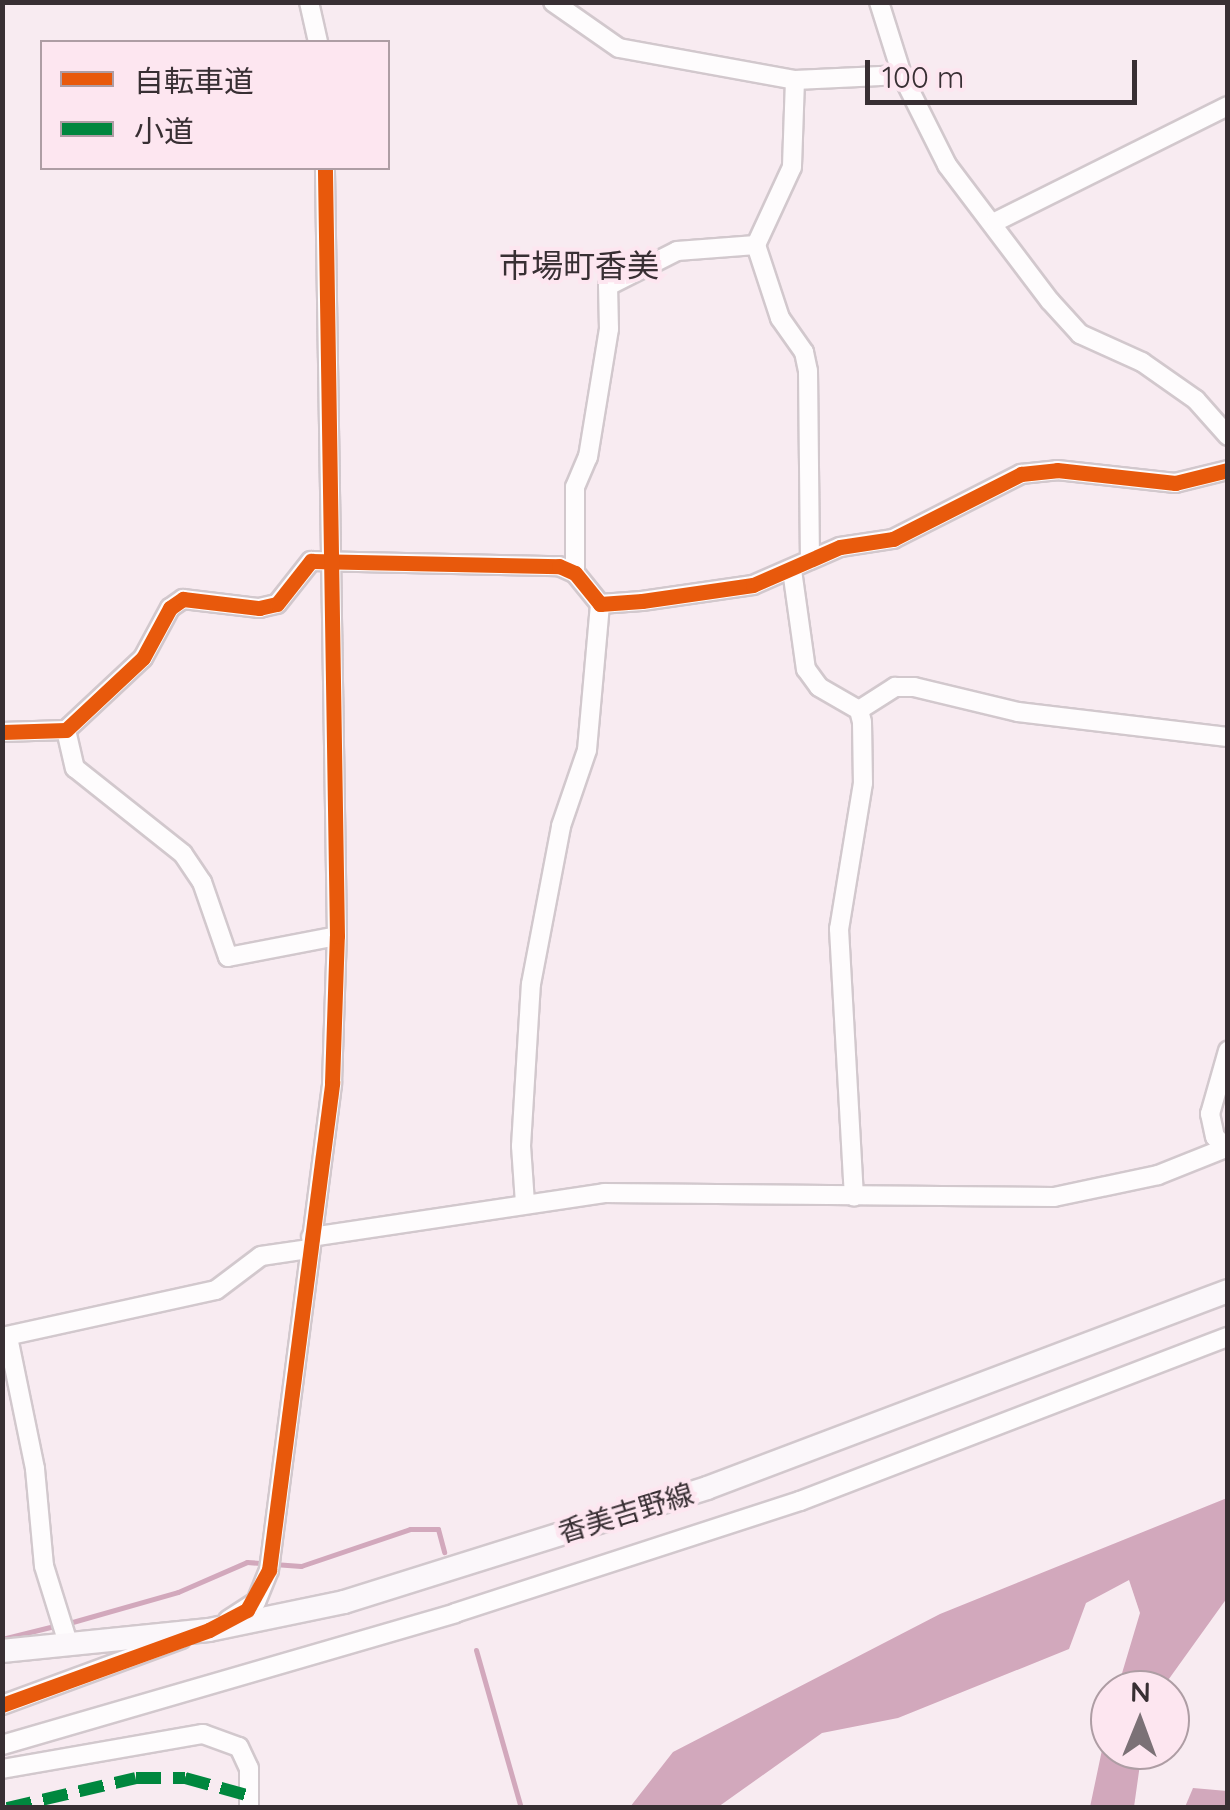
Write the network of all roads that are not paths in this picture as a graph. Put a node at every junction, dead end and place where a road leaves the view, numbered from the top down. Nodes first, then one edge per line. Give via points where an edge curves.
1 (309, 2) edge
2 (552, 2) edge
3 (879, 2) edge
4 (318, 40) edge
5 (902, 75) junction
6 (796, 80) junction
7 (1228, 106) edge
8 (326, 170) edge
9 (994, 222) junction
10 (756, 246) junction
11 (1228, 436) edge
12 (1228, 470) edge
13 (810, 559) junction
14 (330, 560) junction
15 (792, 570) junction
16 (575, 573) junction
17 (600, 604) junction
18 (859, 710) junction
19 (66, 730) junction
20 (2, 732) edge
21 (1228, 737) edge
22 (337, 936) junction
23 (1228, 1051) edge
24 (1227, 1148) edge
25 (854, 1197) junction
26 (525, 1203) junction
27 (310, 1243) junction
28 (1228, 1291) edge
29 (1228, 1336) edge
30 (5, 1337) edge
31 (64, 1629) junction
32 (209, 1630) junction
33 (2, 1652) edge
34 (2, 1704) edge
35 (2, 1745) edge
36 (2, 1769) edge
37 (248, 1808) edge

1 - 4 street
2 - 6 street via 620,48
3 - 5 street
5 - 6 street
5 - 9 street via 947,165
6 - 10 street via 792,167
7 - 9 street
8 - 14 street
9 - 11 street via 1080,334 1142,362 1196,400
10 - 13 street via 780,318 804,352 808,371
10 - 16 street via 721,243 677,251 608,286 609,329 588,457 575,487
12 - 13 street via 1175,484 1057,470 1020,474 893,539
13 - 15 street
14 - 16 street via 559,566
14 - 19 street via 299,570 277,604 183,599 170,608 143,658
14 - 22 street
15 - 17 street via 753,585
15 - 18 street via 806,669 819,687
16 - 17 street
17 - 26 street via 587,750 561,826 531,984 521,1146
18 - 21 street via 895,688 914,686 1018,712
18 - 25 street via 863,784 839,929
19 - 20 street
19 - 22 street via 75,768 183,854 202,882 228,957
22 - 27 street via 332,1083
23 - 24 street via 1210,1114 1215,1137
24 - 25 street via 1158,1176 1054,1197
25 - 26 street via 604,1193
26 - 27 street
27 - 30 street via 260,1256 216,1290
27 - 32 street via 270,1563 247,1610
28 - 32 main road, 香美吉野線 via 707,1488 344,1602
29 - 35 street via 800,1501 455,1613
30 - 31 street via 35,1469 44,1566
31 - 32 main road, 香美吉野線
31 - 33 main road, 香美吉野線
32 - 34 street
36 - 37 street via 203,1734 239,1747 249,1768

